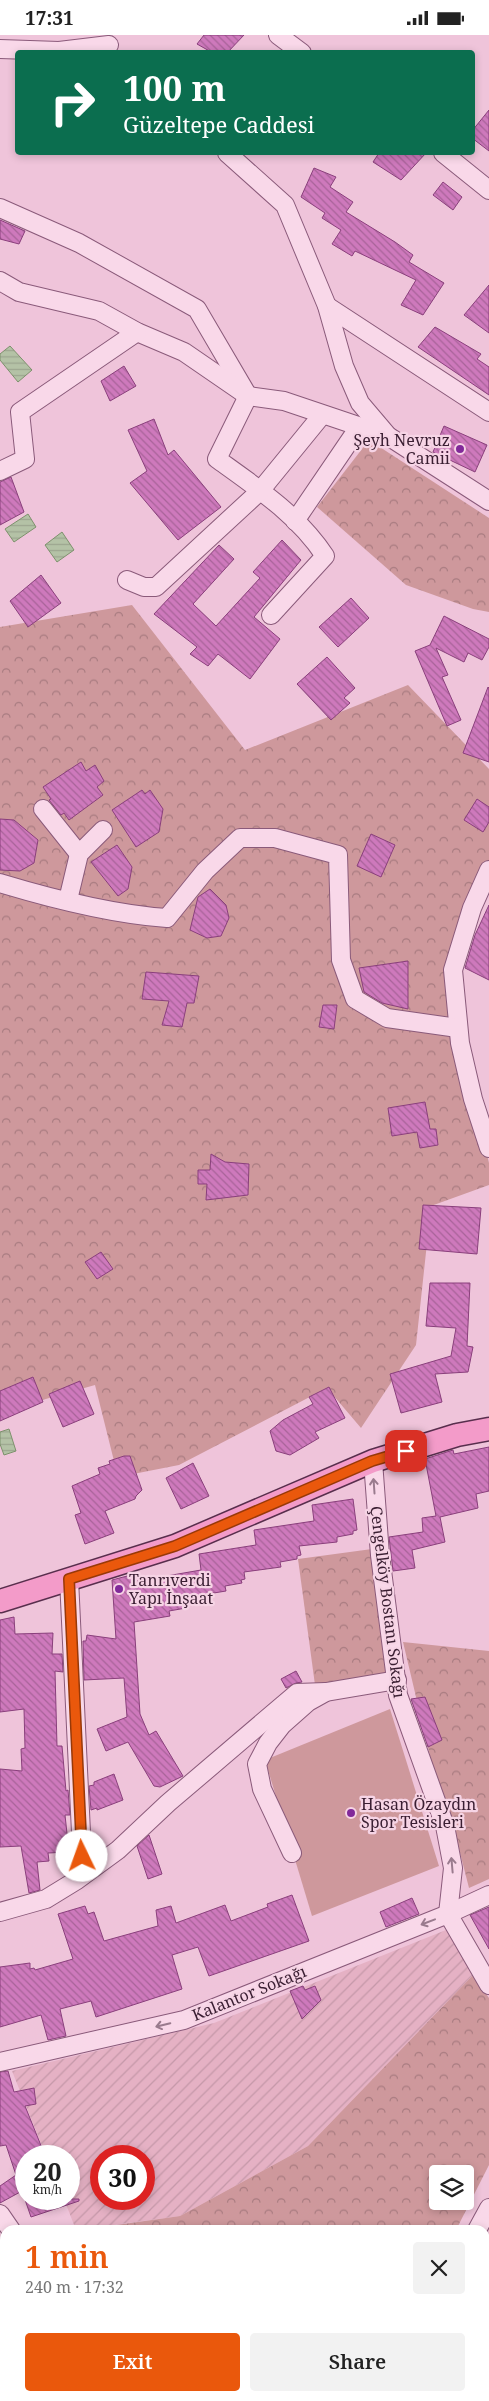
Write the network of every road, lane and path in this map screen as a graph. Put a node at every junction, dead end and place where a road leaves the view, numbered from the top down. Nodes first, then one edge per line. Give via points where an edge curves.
1 (278, 35) edge
2 (113, 44) edge
3 (0, 49) edge
4 (30, 50) edge
5 (67, 50) edge
6 (298, 50) edge
7 (229, 155) edge
8 (445, 155) edge
9 (489, 190) edge
10 (0, 208) edge
11 (0, 281) edge
12 (327, 306) junction
13 (136, 332) junction
14 (248, 396) junction
15 (489, 412) edge
16 (322, 415) junction
17 (358, 427) junction
18 (388, 436) junction
19 (0, 471) edge
20 (260, 491) junction
21 (489, 501) edge
22 (295, 521) junction
23 (127, 580) dead end
24 (270, 615) dead end
25 (43, 809) dead end
26 (103, 830) dead end
27 (79, 853) junction
28 (489, 871) edge
29 (0, 883) edge
30 (68, 900) junction
31 (458, 1028) junction
32 (489, 1148) edge
33 (484, 1425) edge
34 (372, 1461) junction
35 (69, 1579) junction
36 (0, 1601) edge
37 (397, 1680) junction
38 (326, 1692) junction
39 (292, 1853) dead end
40 (83, 1875) junction
41 (489, 1895) edge
42 (0, 1912) edge
43 (448, 1914) junction
44 (489, 1985) edge
45 (0, 2062) edge
46 (489, 2209) edge
47 (0, 2214) edge
48 (8, 2225) edge
49 (480, 2225) edge

1 - 6 street
2 - 5 street
3 - 4 street
7 - 12 street via 285,205
8 - 9 street
10 - 14 street via 79,243 197,309
11 - 13 street via 19,292 99,311
12 - 15 street
12 - 18 street via 344,366 360,403
13 - 14 street via 184,352
13 - 19 street via 20,412 25,459
14 - 16 street via 284,401
14 - 20 street via 217,459
16 - 17 street
16 - 20 street
17 - 18 street
17 - 22 street
18 - 21 street
20 - 22 street
20 - 23 street via 156,587 144,587
22 - 24 street via 324,556
25 - 27 street
26 - 27 street
27 - 30 street
28 - 31 street via 472,907 453,970
29 - 30 street
30 - 31 street via 138,916 167,918 205,871 240,838 275,838 338,855 341,960 355,999 387,1018
31 - 32 street via 473,1099
33 - 34 main road
34 - 35 main road via 175,1546
37 -> 34 street, Çengelköy Bostanı Sokağı via 380,1555
35 - 36 main road
35 - 40 street
37 - 38 street
43 -> 37 street, Çengelköy Bostanı Sokağı via 453,1868 445,1826 398,1695
38 - 39 street via 282,1725 257,1764 262,1789
38 - 40 street via 297,1693 118,1850
40 - 42 street via 46,1899
41 - 43 street, Kalantor Sokağı
43 - 44 street
43 -> 45 street, Kalantor Sokağı via 184,2020
46 - 49 street
47 - 48 street

